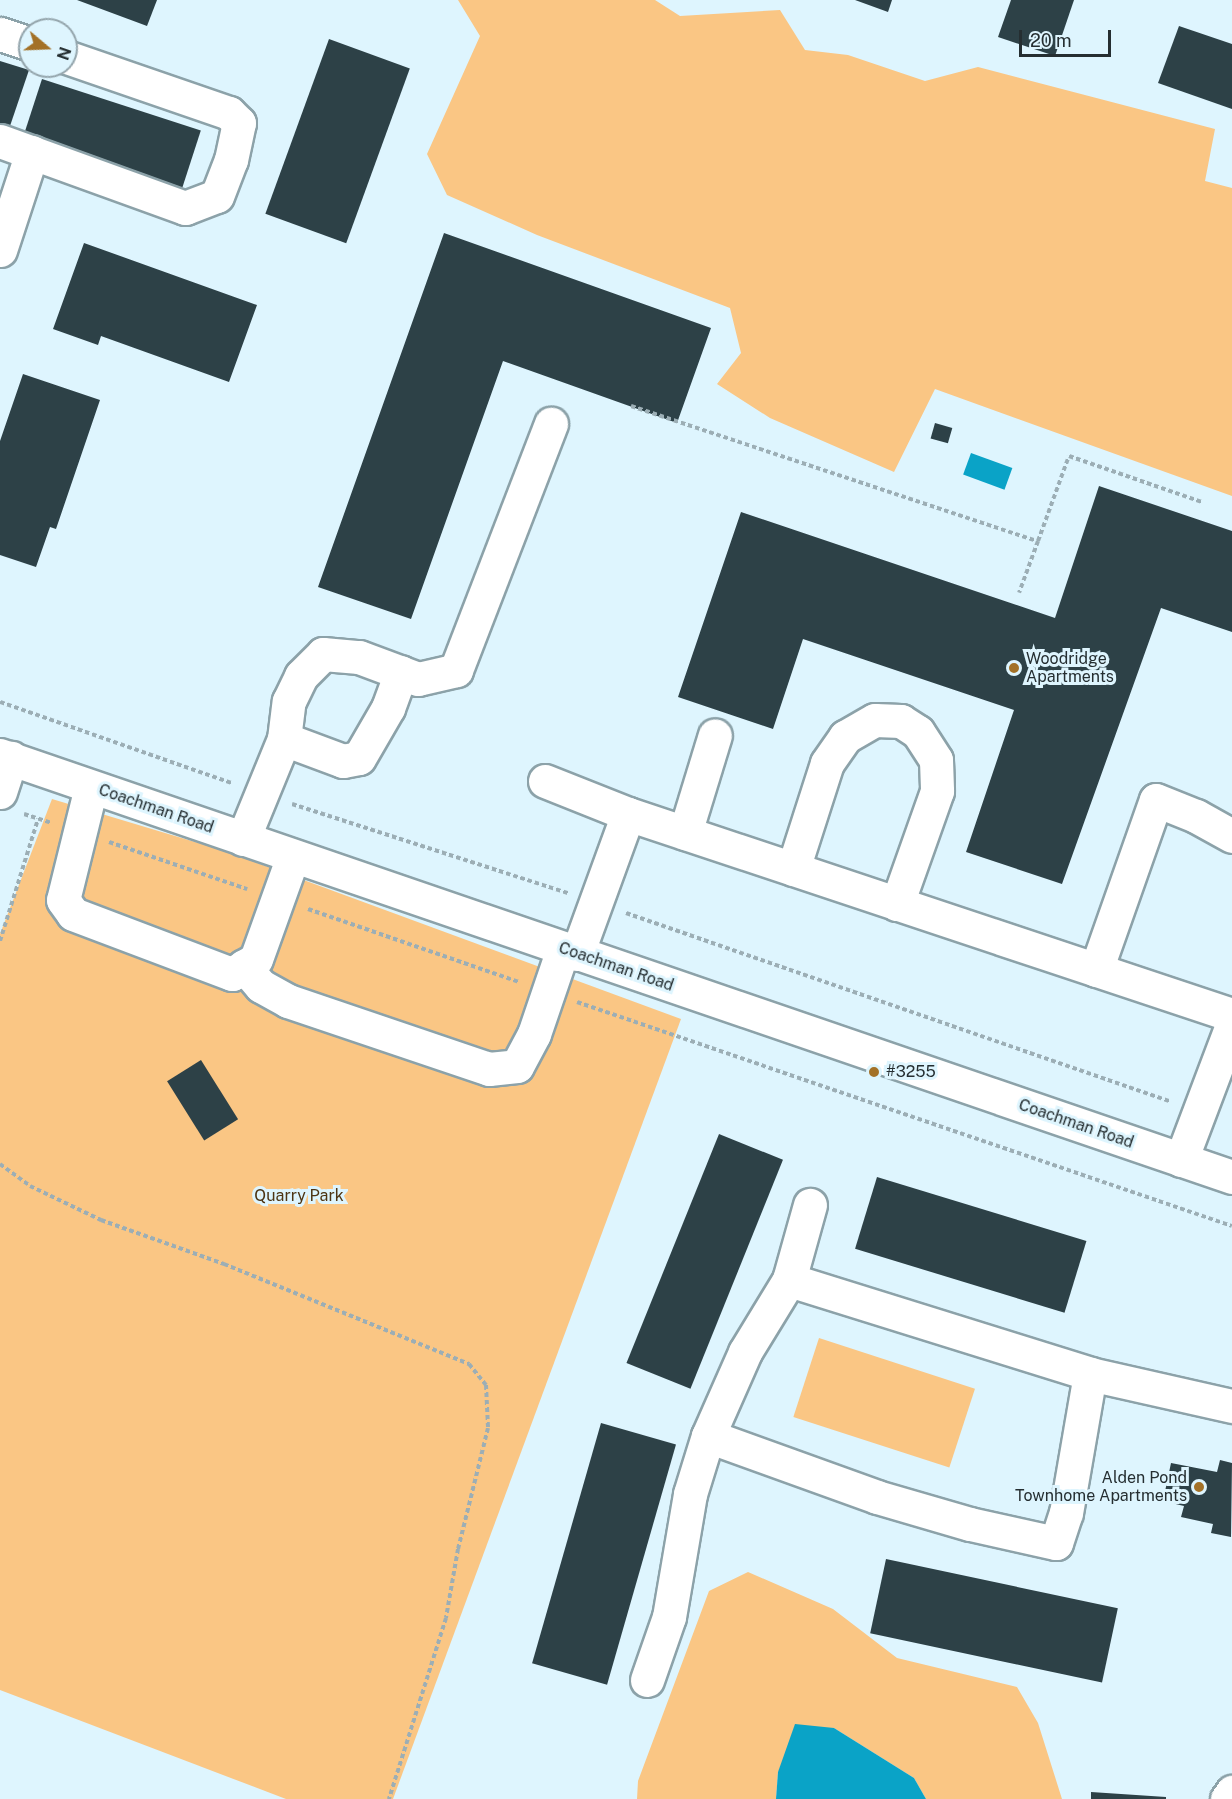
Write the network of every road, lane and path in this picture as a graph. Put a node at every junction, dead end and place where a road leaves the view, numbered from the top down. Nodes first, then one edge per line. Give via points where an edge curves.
1 (0, 34) edge
2 (18, 40) edge
3 (78, 61) edge
4 (0, 141) edge
5 (32, 153) junction
6 (2, 237) edge
7 (631, 406) dead end
8 (551, 424) dead end
9 (1202, 502) dead end
10 (1038, 541) junction
11 (1019, 593) dead end
12 (400, 672) junction
13 (715, 735) dead end
14 (284, 739) junction
15 (5, 757) edge
16 (545, 781) dead end
17 (91, 787) junction
18 (10, 802) edge
19 (628, 814) junction
20 (38, 819) junction
21 (78, 831) junction
22 (685, 833) junction
23 (1232, 836) edge
24 (243, 839) junction
25 (293, 856) junction
26 (793, 869) junction
27 (277, 899) junction
28 (897, 904) junction
29 (0, 941) edge
30 (570, 951) junction
31 (244, 966) junction
32 (1096, 970) junction
33 (549, 992) junction
34 (1232, 1016) edge
35 (1232, 1025) edge
36 (1181, 1160) junction
37 (0, 1164) edge
38 (1232, 1177) edge
39 (810, 1205) dead end
40 (1232, 1226) edge
41 (789, 1280) junction
42 (1090, 1374) junction
43 (1232, 1406) edge
44 (708, 1436) junction
45 (647, 1680) dead end
46 (1232, 1792) edge
47 (388, 1799) edge
48 (1227, 1799) edge

1 - 2 street
3 - 5 street via 229,113 239,123 231,160 217,196 185,208
4 - 5 street
5 - 6 street
7 - 10 path
8 - 12 street via 456,670 418,679
9 - 10 path via 1069,456
10 - 11 path
12 - 14 street via 388,708 359,758 343,761
12 - 14 street via 359,657 322,654 301,676 289,701
13 - 22 street
14 - 24 street
15 - 17 street, Coachman Road
15 - 18 street
16 - 19 street
17 - 21 street
17 - 24 street, Coachman Road
18 - 20 path
19 - 22 street
19 - 30 street
20 - 21 path
20 - 29 path
21 - 27 path
21 - 31 street via 63,900 73,914 232,974
22 - 26 street
23 - 32 street via 1156,800
24 - 25 street, Coachman Road
25 - 27 street
25 - 30 street, Coachman Road
26 - 28 street
26 - 28 street via 827,763 845,737 875,720 901,721 918,732 936,760 937,791
27 - 31 street via 256,959
27 - 33 path
28 - 32 street
30 - 33 street
30 - 36 street, Coachman Road
31 - 33 street via 261,986 288,1001 489,1069 517,1066
32 - 34 street
33 - 40 path
35 - 36 street
36 - 38 street, Coachman Road
37 - 47 path via 46,1195 101,1220 224,1264 469,1364 486,1385 488,1428 460,1539 446,1617
39 - 41 street
41 - 42 street
41 - 44 street via 745,1352
42 - 43 street
42 - 44 street via 1066,1513 1056,1543 970,1524 877,1497
44 - 45 street via 690,1494 669,1617
46 - 48 street

